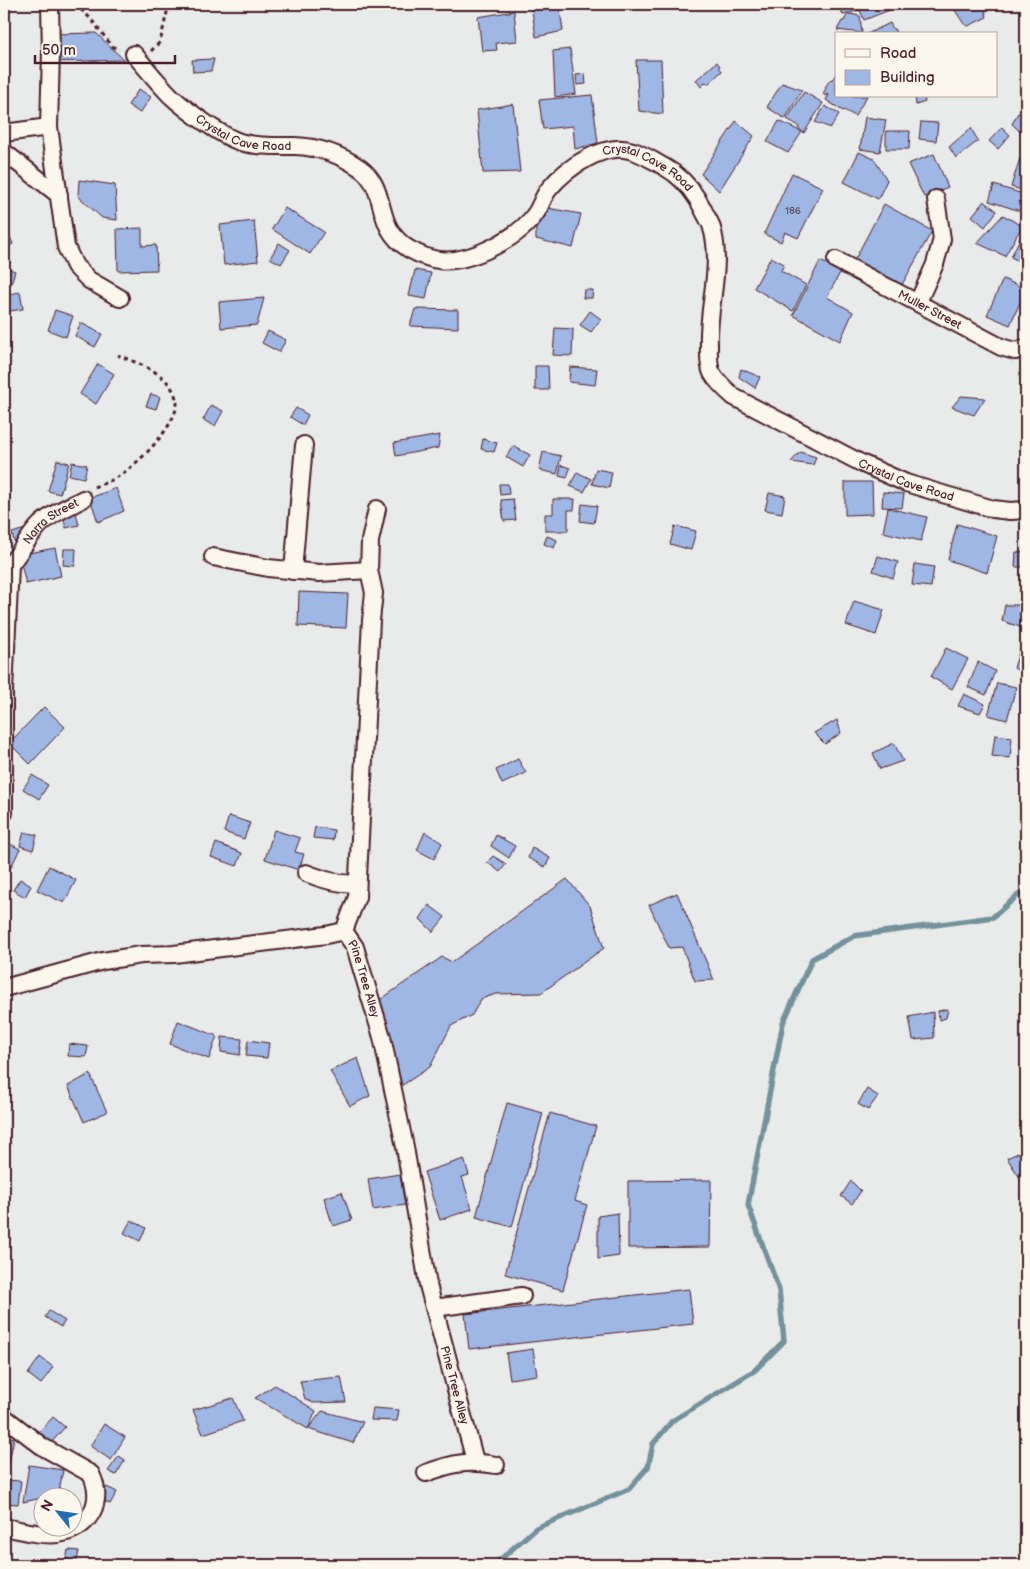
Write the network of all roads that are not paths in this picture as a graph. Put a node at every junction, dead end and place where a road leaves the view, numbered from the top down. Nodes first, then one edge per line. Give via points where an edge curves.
1 (50, 4) edge
2 (134, 54) road end
3 (49, 127) junction
4 (4, 133) edge
5 (4, 152) edge
6 (60, 195) junction
7 (936, 199) dead end
8 (836, 260) dead end
9 (120, 298) dead end
10 (918, 302) junction
11 (1026, 348) edge
12 (304, 445) dead end
13 (83, 499) road end
14 (377, 509) dead end
15 (1026, 510) edge
16 (213, 557) dead end
17 (7, 568) edge
18 (369, 570) junction
19 (293, 571) junction
20 (4, 813) edge
21 (306, 873) dead end
22 (357, 884) junction
23 (344, 931) junction
24 (4, 988) edge
25 (522, 1296) dead end
26 (434, 1308) junction
27 (4, 1417) edge
28 (475, 1461) junction
29 (496, 1465) dead end
30 (426, 1474) dead end
31 (4, 1527) edge

1 - 3 street
2 - 15 street, Crystal Cave Road via 172,96 230,139 246,144 325,150 346,159 374,182 384,220 393,236 417,254 440,261 464,258 487,250 518,232 536,214 547,191 564,172 592,155 616,149 633,150 674,173 695,193 711,226 716,259 708,333 710,360 712,372 734,397 906,483 993,509
3 - 4 street
3 - 6 street
5 - 6 street
6 - 9 street via 66,247 75,266 89,280
7 - 10 street via 942,239
8 - 10 street, Muller Street
10 - 11 street, Muller Street via 1001,347 1015,351
12 - 19 street
13 - 17 street, Narra Street via 37,527
14 - 18 street via 370,541
16 - 19 street
17 - 20 street
18 - 19 street via 319,574
18 - 22 street via 374,593
21 - 22 street via 339,884
22 - 23 street via 357,897
23 - 24 street, Pine Tree Alley via 103,961
23 - 26 street, Pine Tree Alley via 355,947 382,1037
25 - 26 street
26 - 28 street, Pine Tree Alley
27 - 31 street via 43,1447 91,1474 96,1497 94,1510 87,1519 79,1526 58,1534
28 - 29 street
28 - 30 street via 450,1465

